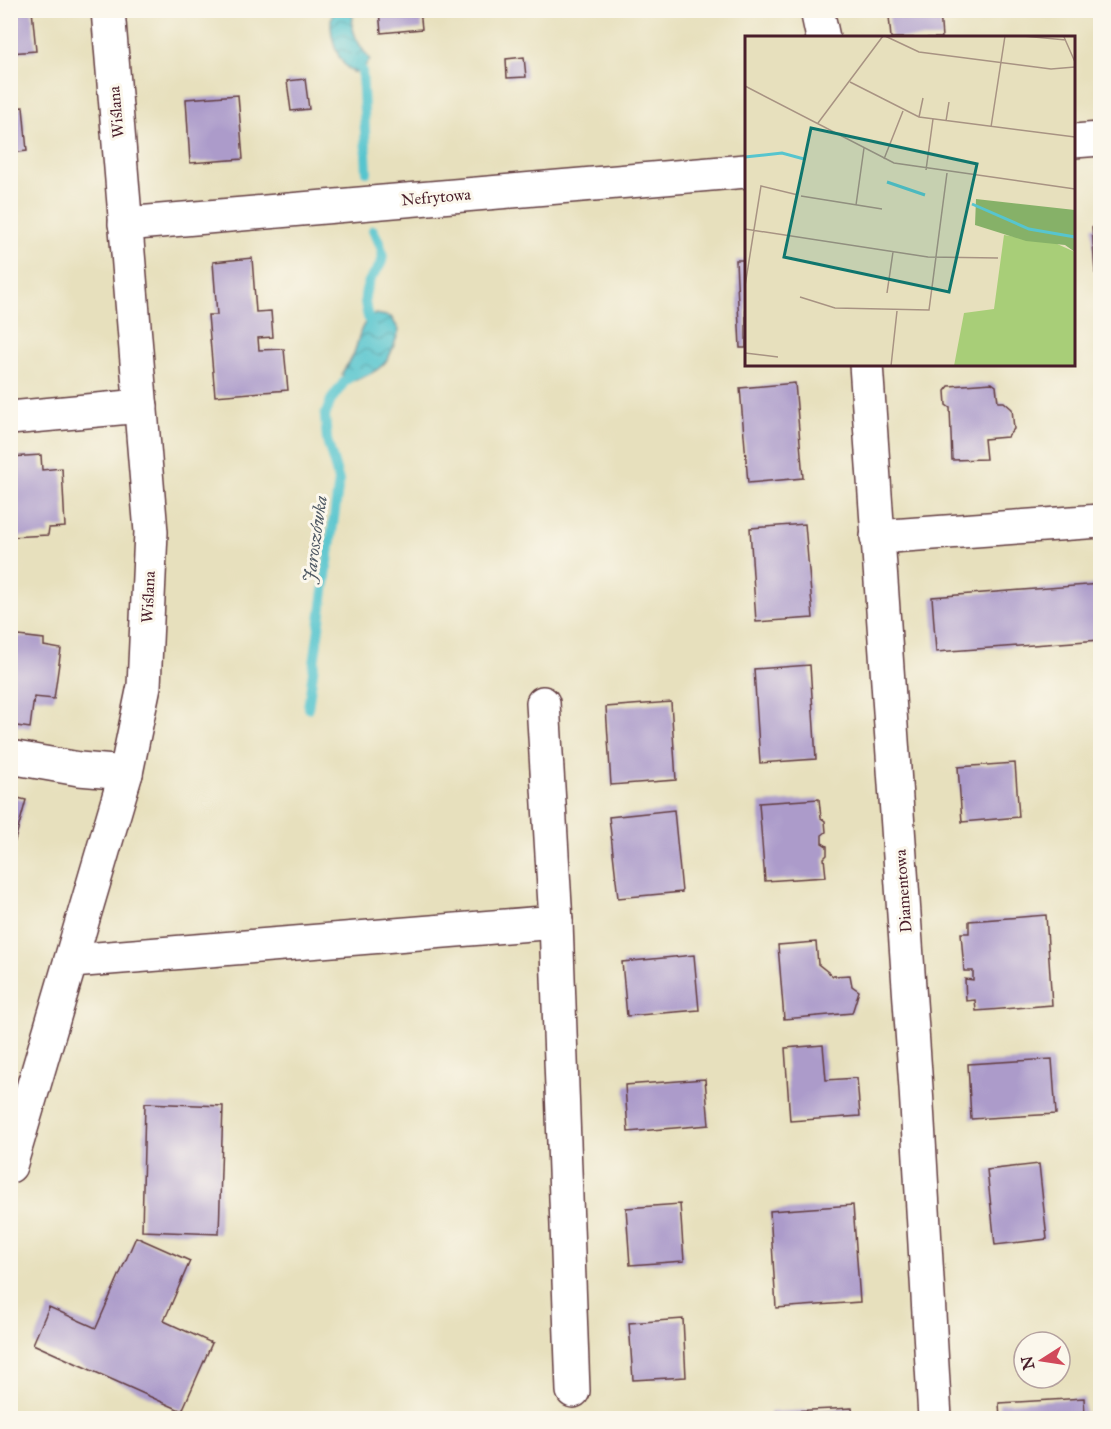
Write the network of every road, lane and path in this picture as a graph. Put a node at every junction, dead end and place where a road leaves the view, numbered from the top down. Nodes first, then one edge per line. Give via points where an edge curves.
1 (108, 10) edge
2 (817, 10) edge
3 (823, 36) edge
4 (1101, 139) edge
5 (1075, 141) edge
6 (745, 171) edge
7 (125, 224) junction
8 (866, 366) edge
9 (141, 406) junction
10 (10, 418) edge
11 (1101, 521) edge
12 (877, 537) junction
13 (543, 703) dead end
14 (10, 757) edge
15 (126, 773) junction
16 (556, 922) junction
17 (72, 961) junction
18 (10, 1166) edge
19 (573, 1391) dead end
20 (935, 1419) edge

1 - 7 street, Wiślana
2 - 3 street
4 - 5 street
6 - 7 street, Nefrytowa
7 - 9 street, Wiślana
8 - 12 street, Diamentowa
9 - 10 street
9 - 15 street, Wiślana via 151,532 144,686
11 - 12 street
12 - 20 street, Diamentowa
13 - 16 street
14 - 15 street
15 - 17 street, Wiślana
16 - 17 street
16 - 19 street
17 - 18 street, Wiślana

